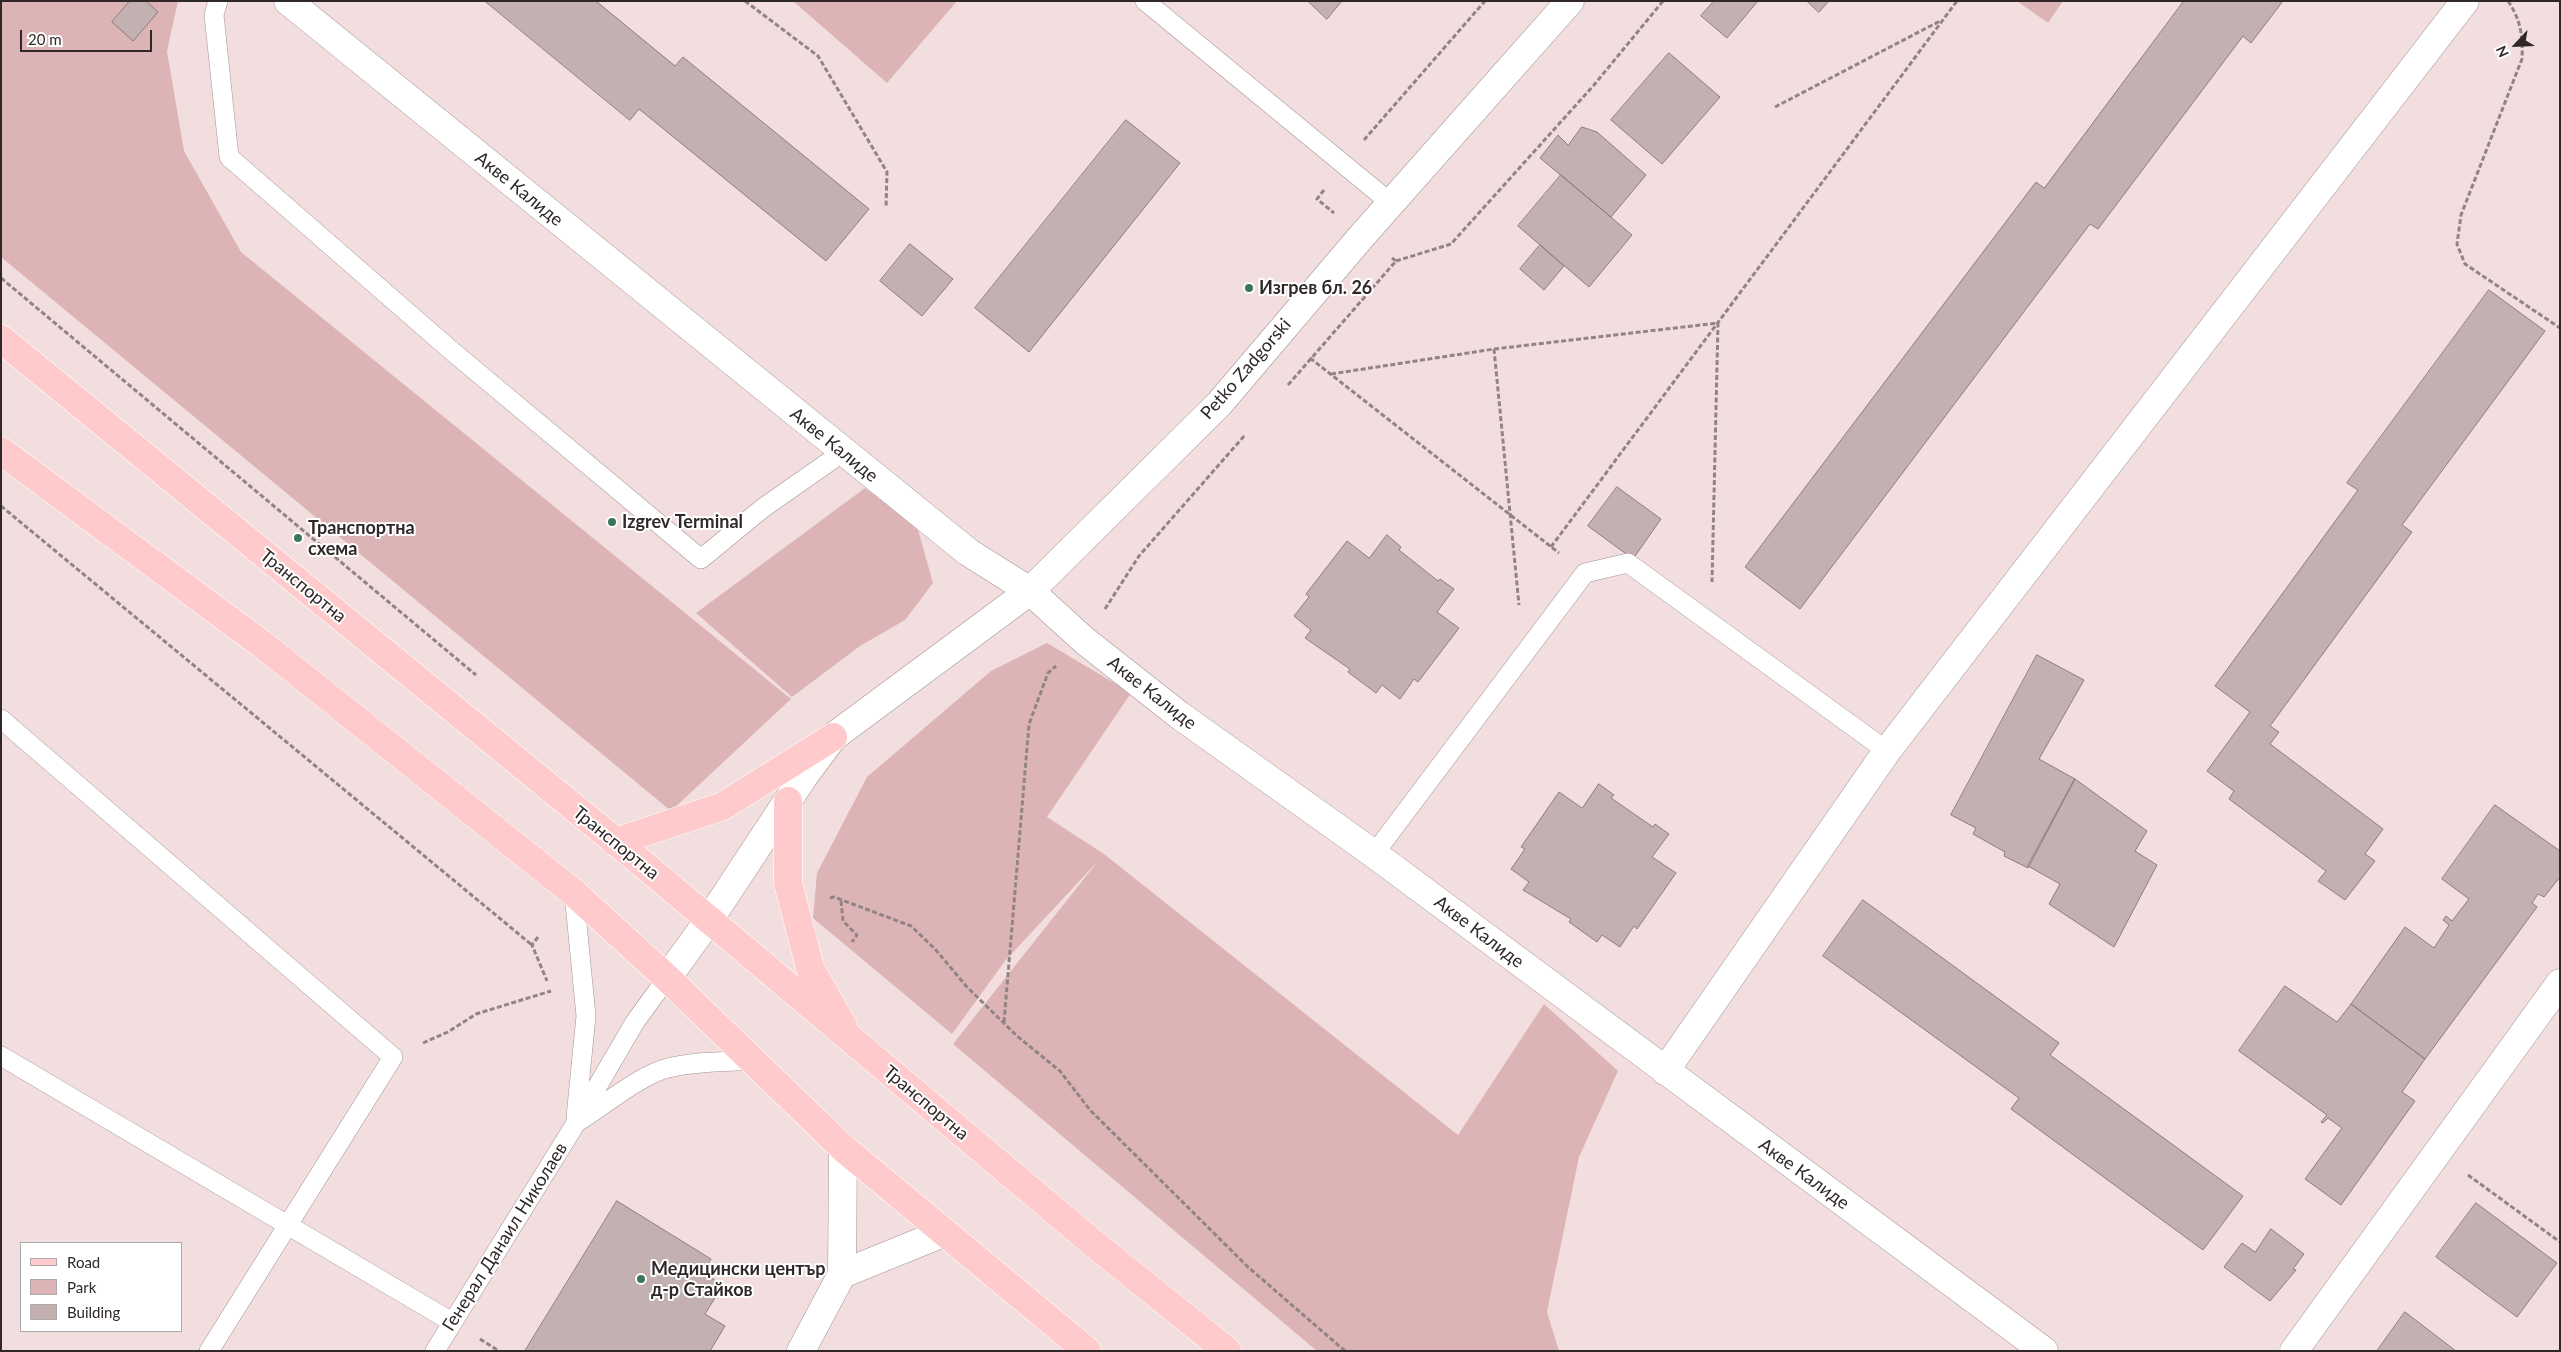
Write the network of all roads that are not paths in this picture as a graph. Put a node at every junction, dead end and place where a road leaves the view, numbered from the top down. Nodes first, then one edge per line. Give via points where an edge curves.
1 (218, 1) edge
2 (288, 1) edge
3 (1145, 1) edge
4 (1570, 1) edge
5 (2465, 1) edge
6 (1392, 204) junction
7 (1, 339) edge
8 (1, 451) edge
9 (843, 452) junction
10 (1030, 591) junction
11 (1, 719) edge
12 (833, 737) junction
13 (1887, 751) junction
14 (788, 801) junction
15 (615, 842) junction
16 (1374, 854) junction
17 (574, 893) junction
18 (709, 920) junction
19 (667, 978) junction
20 (2560, 983) edge
21 (851, 1040) junction
22 (1, 1056) edge
23 (753, 1060) junction
24 (1665, 1070) junction
25 (576, 1123) junction
26 (843, 1148) junction
27 (288, 1224) junction
28 (943, 1232) junction
29 (842, 1274) junction
30 (452, 1322) junction
31 (209, 1351) edge
32 (435, 1351) edge
33 (801, 1351) edge
34 (1088, 1351) edge
35 (1227, 1351) edge
36 (2044, 1351) edge
37 (2294, 1351) edge

1 - 9 lane via 214,15 229,157 453,352 701,559 763,508
2 - 9 street, Акве Калиде
3 - 6 lane
4 - 6 street, Petko Zadgorski
5 - 13 street
6 - 10 street, Petko Zadgorski via 1219,404
7 - 15 main road, Транспортна
8 - 17 main road via 263,645
9 - 10 street, Акве Калиде via 968,552
10 - 12 street, Petko Zadgorski
10 - 16 street, Акве Калиде via 1085,641 1179,716
11 - 27 lane via 393,1057
12 - 14 street, Petko Zadgorski
12 - 15 main road via 723,806
13 - 16 lane via 1628,563 1585,573
13 - 24 street
14 - 18 street, Petko Zadgorski
14 - 21 main road via 788,883 810,968
15 - 18 main road, Транспортна
16 - 24 street, Акве Калиде
17 - 19 main road
17 - 25 lane via 586,1016
18 - 19 street, Petko Zadgorski
18 - 21 main road, Транспортна
19 - 23 main road
19 - 25 lane, Генерал Данаил Николаев via 635,1022
20 - 37 street
21 - 35 main road, Транспортна
22 - 27 lane
23 - 25 lane via 667,1068
23 - 26 main road
24 - 36 street, Акве Калиде
25 - 30 lane, Генерал Данаил Николаев
26 - 28 main road
26 - 29 street
27 - 30 lane
27 - 31 lane
28 - 29 street
28 - 34 main road
29 - 33 street
30 - 32 lane, Генерал Данаил Николаев

